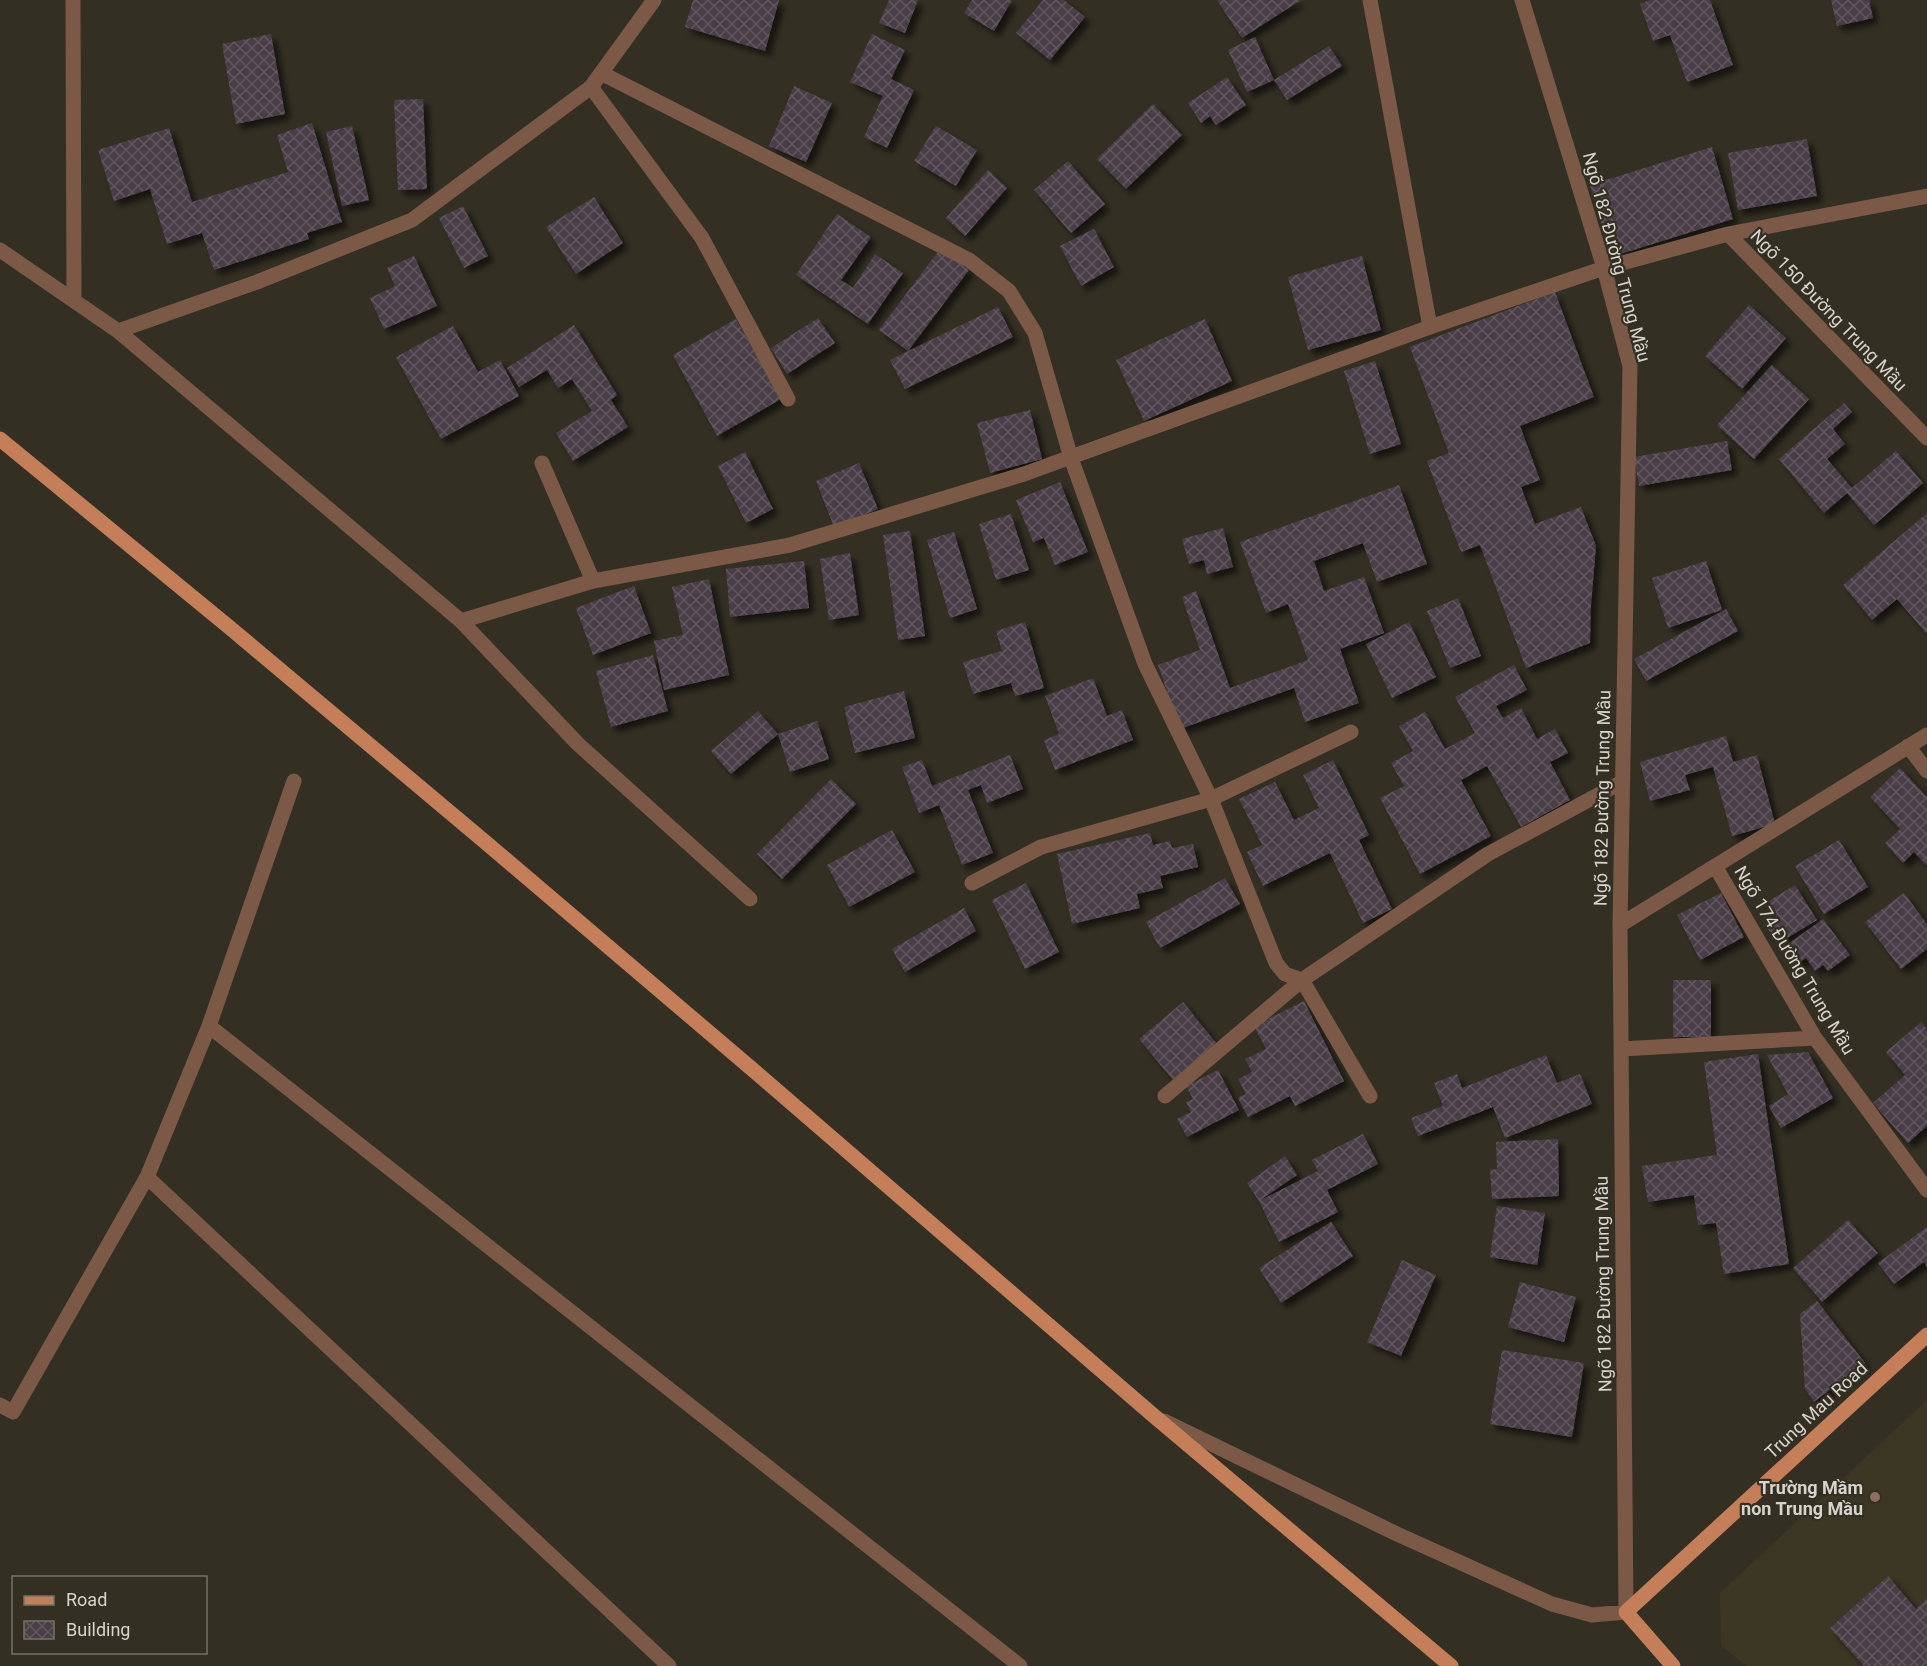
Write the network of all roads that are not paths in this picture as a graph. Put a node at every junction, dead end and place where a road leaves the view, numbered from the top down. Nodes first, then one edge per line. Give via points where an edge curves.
1 (74, 0) edge
2 (654, 0) edge
3 (1370, 0) edge
4 (1522, 0) edge
5 (601, 73) junction
6 (591, 87) junction
7 (1927, 196) edge
8 (1728, 234) junction
9 (0, 250) edge
10 (1604, 267) junction
11 (74, 300) junction
12 (1430, 327) junction
13 (118, 331) junction
14 (788, 399) dead end
15 (1927, 438) edge
16 (0, 439) edge
17 (1071, 458) junction
18 (542, 463) dead end
19 (593, 581) junction
20 (461, 621) junction
21 (1351, 732) dead end
22 (1927, 735) edge
23 (1908, 746) junction
24 (1927, 771) edge
25 (294, 781) dead end
26 (1622, 782) junction
27 (1211, 799) junction
28 (1715, 866) junction
29 (972, 883) dead end
30 (750, 899) dead end
31 (1620, 925) junction
32 (1302, 980) junction
33 (209, 1026) junction
34 (1815, 1038) junction
35 (1621, 1049) junction
36 (1165, 1096) dead end
37 (1370, 1096) dead end
38 (147, 1177) junction
39 (1927, 1190) edge
40 (1927, 1335) edge
41 (0, 1405) edge
42 (1154, 1416) junction
43 (1626, 1612) junction
44 (669, 1666) edge
45 (1020, 1666) edge
46 (1451, 1666) edge
47 (1673, 1666) edge

1 - 11 street
2 - 5 street
3 - 12 street
4 - 10 street, Ngõ 182 Đường Trung Mầu
5 - 6 street
5 - 17 street via 969,260 1009,291 1035,333
6 - 13 street via 412,220 258,282
6 - 14 street via 702,238
7 - 8 street
8 - 10 street
8 - 15 street, Ngõ 150 Đường Trung Mầu
9 - 11 street
10 - 12 street
10 - 26 street, Ngõ 182 Đường Trung Mầu via 1630,366
11 - 13 street
12 - 17 street
13 - 20 street
16 - 42 main road via 484,841
17 - 19 street via 790,545
17 - 27 street via 1145,664
18 - 19 street
19 - 20 street
20 - 30 street via 578,744
21 - 27 street
22 - 23 street
23 - 24 street
23 - 28 street
25 - 33 street
26 - 31 street, Ngõ 182 Đường Trung Mầu
26 - 32 street via 1488,854
27 - 29 street via 1041,847
27 - 32 street via 1276,963 1285,974
28 - 31 street
28 - 34 street, Ngõ 174 Đường Trung Mầu
31 - 35 street, Ngõ 182 Đường Trung Mầu
32 - 36 street
32 - 37 street
33 - 38 street
33 - 45 street
34 - 35 street
34 - 39 street, Ngõ 174 Đường Trung Mầu
35 - 43 street, Ngõ 182 Đường Trung Mầu
38 - 41 street via 13,1412
38 - 44 street
40 - 43 main road, Trung Mau Road
42 - 43 street via 1552,1604 1592,1615
42 - 46 main road
43 - 47 main road

